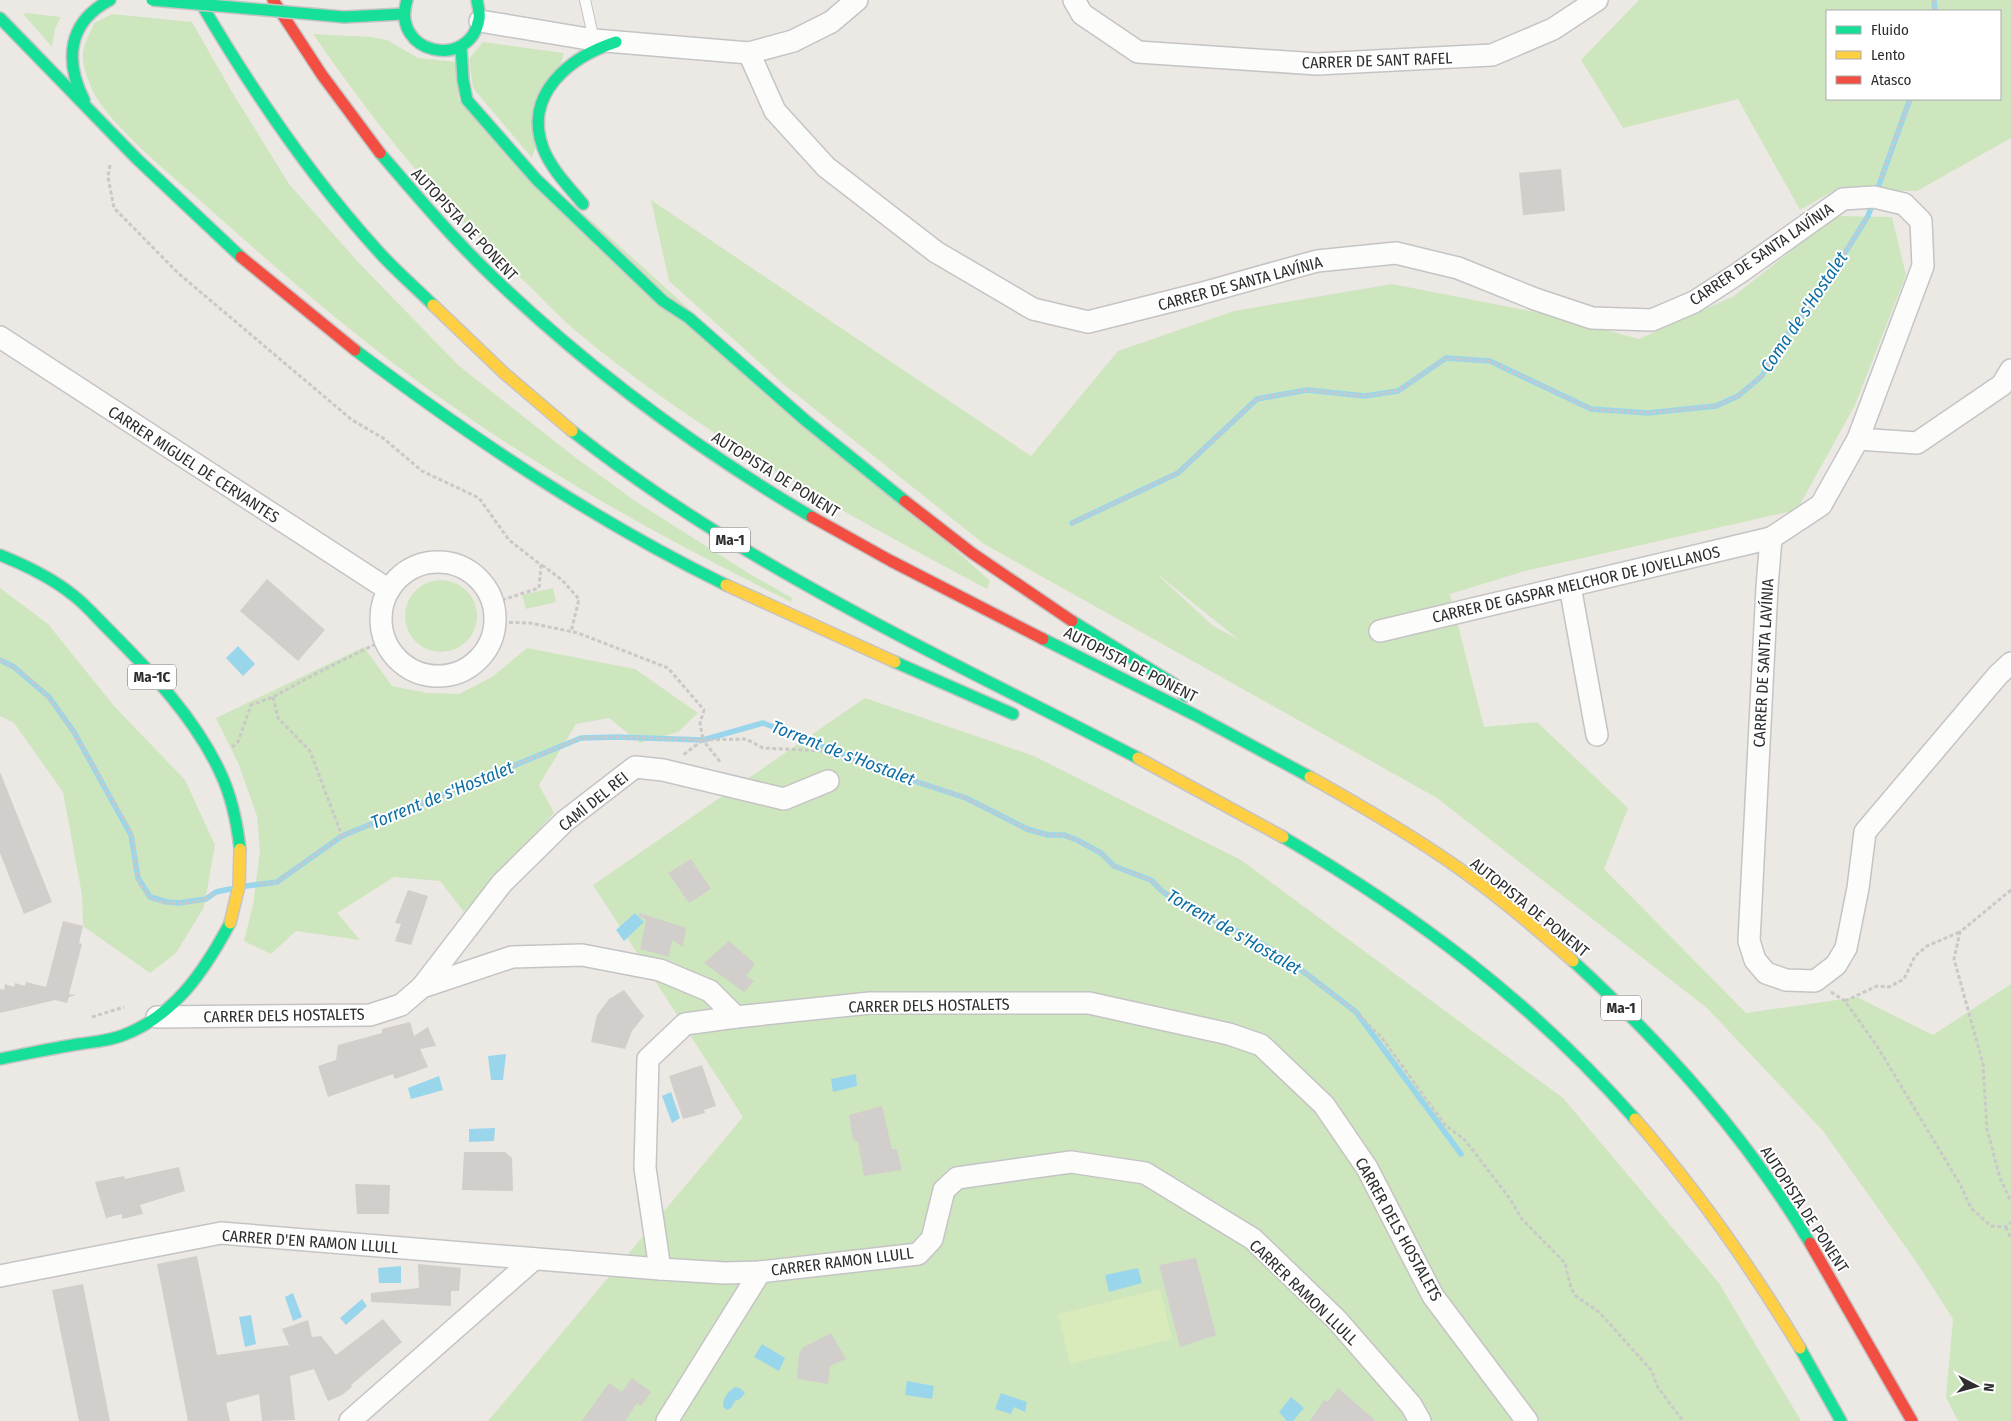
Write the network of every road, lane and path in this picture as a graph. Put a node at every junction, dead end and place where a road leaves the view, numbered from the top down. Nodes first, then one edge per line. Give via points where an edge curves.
1 (110, 0) edge
2 (152, 0) edge
3 (199, 0) edge
4 (273, 0) edge
5 (407, 0) edge
6 (585, 0) edge
7 (857, 0) edge
8 (1074, 0) edge
9 (1597, 0) edge
10 (478, 10) edge
11 (404, 14) junction
12 (0, 18) edge
13 (594, 40) junction
14 (616, 42) junction
15 (460, 47) junction
16 (749, 53) junction
17 (1910, 100) edge
18 (94, 116) junction
19 (115, 137) junction
20 (1874, 197) junction
21 (591, 214) dead end
22 (604, 227) dead end
23 (689, 318) junction
24 (0, 337) edge
25 (2011, 370) edge
26 (1858, 439) junction
27 (1072, 523) dead end
28 (1771, 538) junction
29 (0, 555) edge
30 (541, 565) junction
31 (1570, 586) junction
32 (389, 590) junction
33 (495, 612) junction
34 (1380, 631) dead end
35 (570, 632) junction
36 (386, 639) junction
37 (0, 660) edge
38 (2011, 663) edge
39 (273, 697) junction
40 (1020, 718) dead end
41 (1206, 720) junction
42 (1597, 735) dead end
43 (703, 740) junction
44 (214, 762) junction
45 (663, 770) junction
46 (828, 781) dead end
47 (741, 788) junction
48 (342, 836) junction
49 (253, 885) dead end
50 (2011, 890) edge
51 (216, 892) dead end
52 (1358, 896) dead end
53 (1400, 910) junction
54 (1960, 932) junction
55 (1815, 981) junction
56 (422, 987) junction
57 (1844, 1002) junction
58 (131, 1006) dead end
59 (157, 1017) junction
60 (736, 1017) junction
61 (86, 1019) dead end
62 (0, 1059) edge
63 (2011, 1202) edge
64 (2011, 1222) edge
65 (2006, 1227) junction
66 (2011, 1239) edge
67 (534, 1259) junction
68 (660, 1269) junction
69 (760, 1272) junction
70 (0, 1276) edge
71 (1886, 1372) junction
72 (1906, 1386) dead end
73 (350, 1421) edge
74 (667, 1421) edge
75 (1420, 1421) edge
76 (1527, 1421) edge
77 (1683, 1421) edge
78 (1841, 1421) edge
79 (1912, 1421) edge

1 - 18 main road via 88,14 74,38 72,52 76,82
2 - 11 main road, bridge via 344,18
3 - 53 main road, Ma-1 via 282,130 380,252 491,363 613,463 700,522 804,584 1233,808
4 - 41 main road, AUTOPISTA DE PONENT / Ma-1 via 318,72 426,208 508,293 616,386 736,471 820,522
5 - 11 main road
6 - 13 lane
7 - 16 street via 831,22 793,41
8 - 9 street, CARRER DE SANT RAFEL via 1082,14 1138,52 1317,64 1492,55 1553,29
10 - 13 street
10 - 15 main road via 476,31
11 - 15 main road via 413,39 423,47 448,52
12 - 18 main road
13 - 14 street
14 - 16 street
14 - 21 main road via 585,54 560,73 550,85 540,109 543,146
15 - 23 main road via 467,100 537,180 663,300
16 - 20 street, CARRER DE SANTA LAVÍNIA via 776,111 826,167 936,252 1033,309 1088,322 1317,261 1396,253 1458,268 1592,318 1652,320 1694,302 1843,199
17 - 20 path
18 - 19 main road
19 - 30 path via 108,177 114,208 148,244 352,420 383,438 422,471 478,498 509,540
19 - 40 main road via 186,207 300,307 405,388 532,475 632,534 792,617
20 - 26 street, CARRER DE SANTA LAVÍNIA via 1904,204 1921,221 1924,266
20 - 27 path via 1868,216 1824,286 1778,346 1762,376 1738,396 1716,406 1648,413 1591,409 1490,361 1446,358 1398,391 1365,396 1306,390 1257,399 1178,473
22 - 23 main road
23 - 41 main road via 885,486 1033,595 1174,684
24 - 32 street, CARRER MIGUEL DE CERVANTES
25 - 26 street via 2002,386 1917,443
26 - 28 street, CARRER DE SANTA LAVÍNIA via 1821,505
28 - 31 street, CARRER DE GASPAR MELCHOR DE JOVELLANOS
28 - 55 street, CARRER DE SANTA LAVÍNIA via 1749,941 1755,960 1766,973 1786,980
29 - 44 main road, Ma-1C via 11,558 74,596 115,636 181,713
30 - 33 path via 539,588
30 - 35 path via 562,580 579,599
31 - 34 street, CARRER DE GASPAR MELCHOR DE JOVELLANOS
31 - 42 street
32 - 33 street via 401,575 417,565 436,561 455,564 472,572 485,586
32 - 36 street via 382,608
33 - 35 path
33 - 36 street via 492,640 482,656 467,668 450,675 431,676 413,670 398,659
35 - 43 path via 668,668 704,710 700,723
36 - 39 path
37 - 51 path via 14,667 50,697 74,732 131,834 138,878 150,897 179,903 206,899
38 - 55 street via 1865,832 1846,948 1836,965
39 - 44 path via 251,706 238,742
39 - 48 path via 278,718 310,751
41 - 71 main road, AUTOPISTA DE PONENT / Ma-1 via 1318,780 1422,843 1501,899 1584,972 1695,1085 1759,1165 1816,1253
43 - 45 path
43 - 47 path
43 - 48 path via 582,738
43 - 77 path via 746,739 763,748 824,751 966,798 1027,830 1076,840 1100,853 1114,866 1151,880 1163,892 1195,912 1254,939 1287,959 1356,1012 1382,1038 1445,1125 1465,1140 1522,1219 1565,1263 1570,1288 1576,1296 1600,1312 1652,1371 1657,1386
44 - 59 main road, Ma-1C, bridge via 238,826 240,887 236,906 230,923 200,975 179,1000
45 - 47 street, CAMÍ DEL REI
45 - 56 street, CAMÍ DEL REI via 635,767 565,821 502,883
46 - 47 street, CAMÍ DEL REI via 784,799
48 - 49 path via 277,882
50 - 54 path
52 - 53 main road
53 - 78 main road, Ma-1 via 1518,1001 1656,1140 1714,1215 1771,1298 1798,1340
54 - 57 path via 1927,946 1915,956 1904,979 1889,987 1877,986
54 - 63 path via 1954,959 1983,1064 1987,1129 2000,1178
55 - 57 path
56 - 59 street, CARRER DELS HOSTALETS via 401,1004 370,1015
56 - 60 street, CARRER DELS HOSTALETS via 512,957 582,955 660,970 710,991
57 - 65 path via 1877,1046 1972,1208 1991,1226
58 - 61 path
59 - 62 main road, Ma-1C via 119,1036
60 - 68 street via 685,1024 648,1060 644,1168
60 - 76 street, CARRER DELS HOSTALETS via 870,1003 1089,1003 1261,1044 1324,1104 1367,1168 1433,1296
64 - 65 path
65 - 66 path
67 - 68 street, CARRER RAMON LLULL
67 - 70 street, CARRER D'EN RAMON LLULL via 221,1233
67 - 73 street
68 - 69 street, CARRER RAMON LLULL
69 - 74 street
69 - 75 street, CARRER RAMON LLULL via 918,1254 932,1239 944,1190 957,1178 1071,1162 1145,1174 1253,1239 1336,1319 1411,1405
71 - 72 main road
71 - 79 main road, AUTOPISTA DE PONENT / Ma-1

